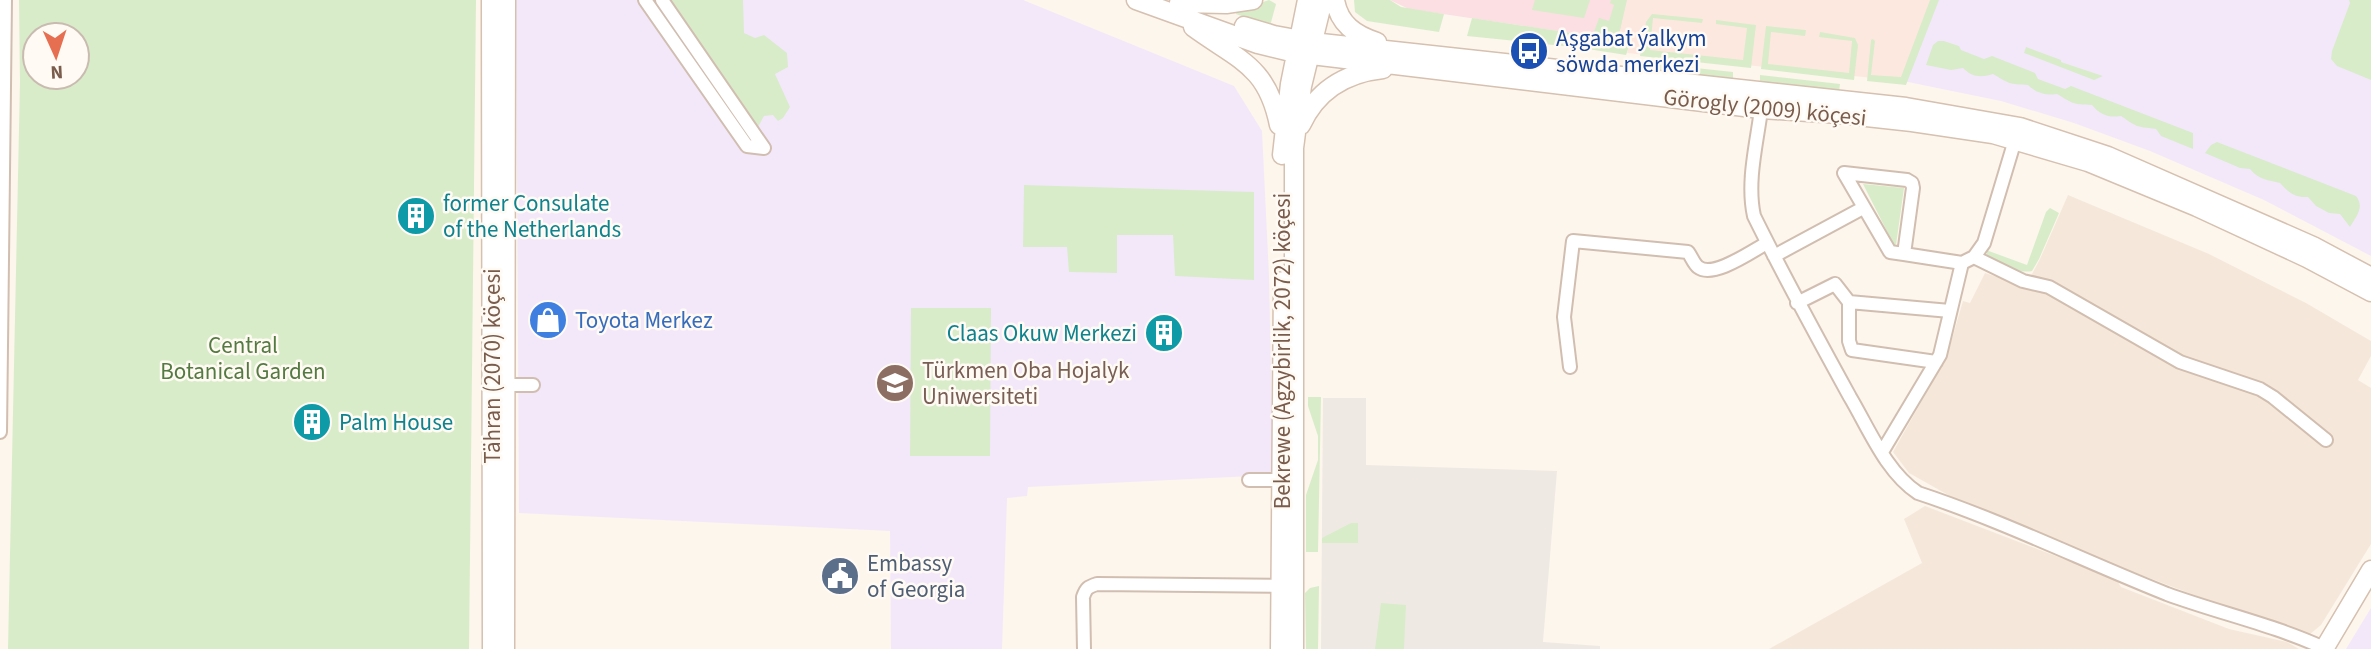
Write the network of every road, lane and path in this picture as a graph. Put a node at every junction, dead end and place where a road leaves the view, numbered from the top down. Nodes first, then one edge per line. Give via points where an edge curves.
1 (5, 0) edge
2 (491, 0) edge
3 (506, 0) edge
4 (645, 0) edge
5 (662, 0) edge
6 (1136, 0) edge
7 (1253, 0) edge
8 (1307, 0) edge
9 (1323, 0) edge
10 (1335, 0) edge
11 (1175, 6) edge
12 (1303, 47) junction
13 (1411, 59) junction
14 (3, 72) edge
15 (1762, 100) junction
16 (2015, 140) junction
17 (1288, 148) junction
18 (1863, 208) junction
19 (1767, 243) junction
20 (1904, 254) junction
21 (1774, 256) junction
22 (1968, 260) junction
23 (2371, 277) edge
24 (2371, 292) edge
25 (1849, 302) junction
26 (1797, 303) junction
27 (1950, 311) junction
28 (1936, 362) junction
29 (1570, 367) dead end
30 (506, 385) junction
31 (533, 385) dead end
32 (0, 432) edge
33 (2326, 440) dead end
34 (1882, 452) junction
35 (1249, 480) dead end
36 (1282, 481) junction
37 (2371, 570) edge
38 (1287, 586) junction
39 (492, 649) edge
40 (505, 649) edge
41 (1084, 649) edge
42 (1280, 649) edge
43 (1294, 649) edge
44 (2324, 649) edge

1 - 14 street
2 - 39 main road, Tähran (2070) köçesi
3 - 30 main road, Tähran (2070) köçesi
4 - 5 street via 747,146 764,148
6 - 11 main road, Görogly (2009) köçesi
7 - 11 main road
8 - 12 main road
9 - 12 main road
10 - 13 main road via 1343,22 1355,33
11 - 12 main road, Görogly (2009) köçesi via 1258,44
11 - 17 main road via 1260,77
12 - 13 main road, Görogly (2009) köçesi
12 - 17 main road, Bekrewe (Agzybirlik, 2072) köçesi
13 - 15 main road, Görogly (2009) köçesi
13 - 17 main road via 1331,86 1309,108
14 - 32 street
15 - 16 main road, Görogly (2009) köçesi
15 - 19 street via 1751,201
15 - 23 main road, Görogly (2009) köçesi via 1906,107 2020,127 2108,156 2197,194
16 - 22 street via 1984,243
16 - 24 main road, Görogly (2009) köçesi via 2088,162 2197,207
17 - 36 main road, Bekrewe (Agzybirlik, 2072) köçesi
17 - 38 main road, Bekrewe (Agzybirlik, 2072) köçesi via 1295,406
18 - 20 street via 1890,252
18 - 20 street via 1844,173 1912,183
18 - 21 street
19 - 21 street
19 - 29 street via 1712,270 1696,266 1688,252 1573,241 1564,317
20 - 22 street
21 - 26 street
22 - 27 street
22 - 33 street via 2049,287 2180,362 2260,389
25 - 26 street via 1835,285
25 - 27 street
25 - 28 street via 1852,350
26 - 34 street
27 - 28 street
28 - 34 street
30 - 31 street
30 - 40 main road, Tähran (2070) köçesi
34 - 44 street via 1905,484 1918,493 2164,593
35 - 36 street
36 - 38 main road, Bekrewe (Agzybirlik, 2072) köçesi
37 - 44 main road
38 - 41 street via 1090,586 1083,597
38 - 42 main road, Bekrewe (Agzybirlik, 2072) köçesi
38 - 43 main road, Bekrewe (Agzybirlik, 2072) köçesi

